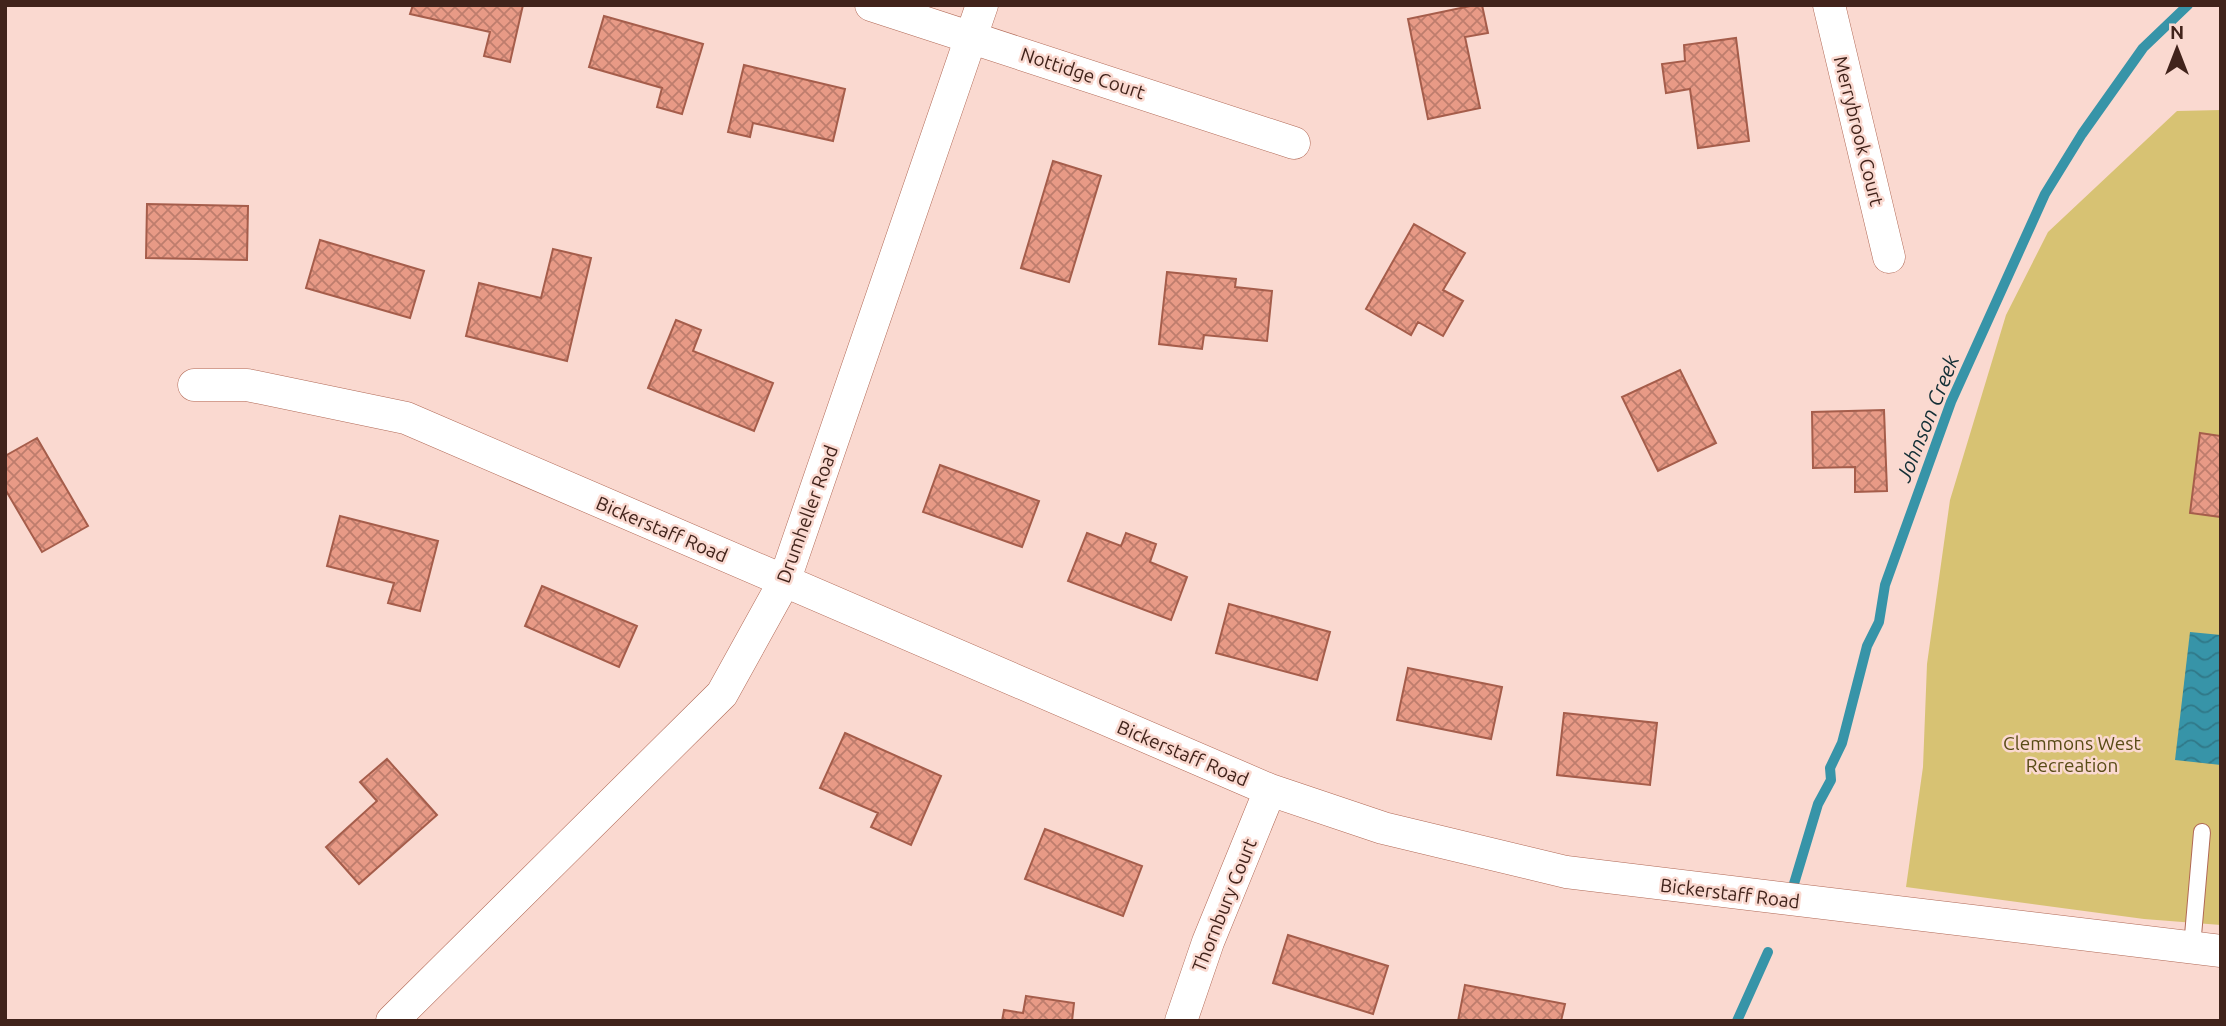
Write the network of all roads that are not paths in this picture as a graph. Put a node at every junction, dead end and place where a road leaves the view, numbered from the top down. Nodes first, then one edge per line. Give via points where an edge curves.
1 (871, 5) edge
2 (982, 5) edge
3 (1829, 5) edge
4 (972, 37) junction
5 (1294, 143) dead end
6 (1889, 257) dead end
7 (194, 385) dead end
8 (784, 582) junction
9 (1270, 790) junction
10 (2202, 832) dead end
11 (2206, 949) edge
12 (392, 1021) edge
13 (1181, 1021) edge

1 - 4 street, Nottidge Court
2 - 4 street, Drumheller Road
3 - 6 street, Merrybrook Court
4 - 5 street, Nottidge Court
4 - 8 street, Drumheller Road
7 - 8 street, Bickerstaff Road via 247,385 406,418
8 - 9 street, Bickerstaff Road
8 - 12 street, Drumheller Road via 722,694
9 - 11 street, Bickerstaff Road via 1383,828 1566,873
9 - 13 street, Thornbury Court
10 - 11 lane

